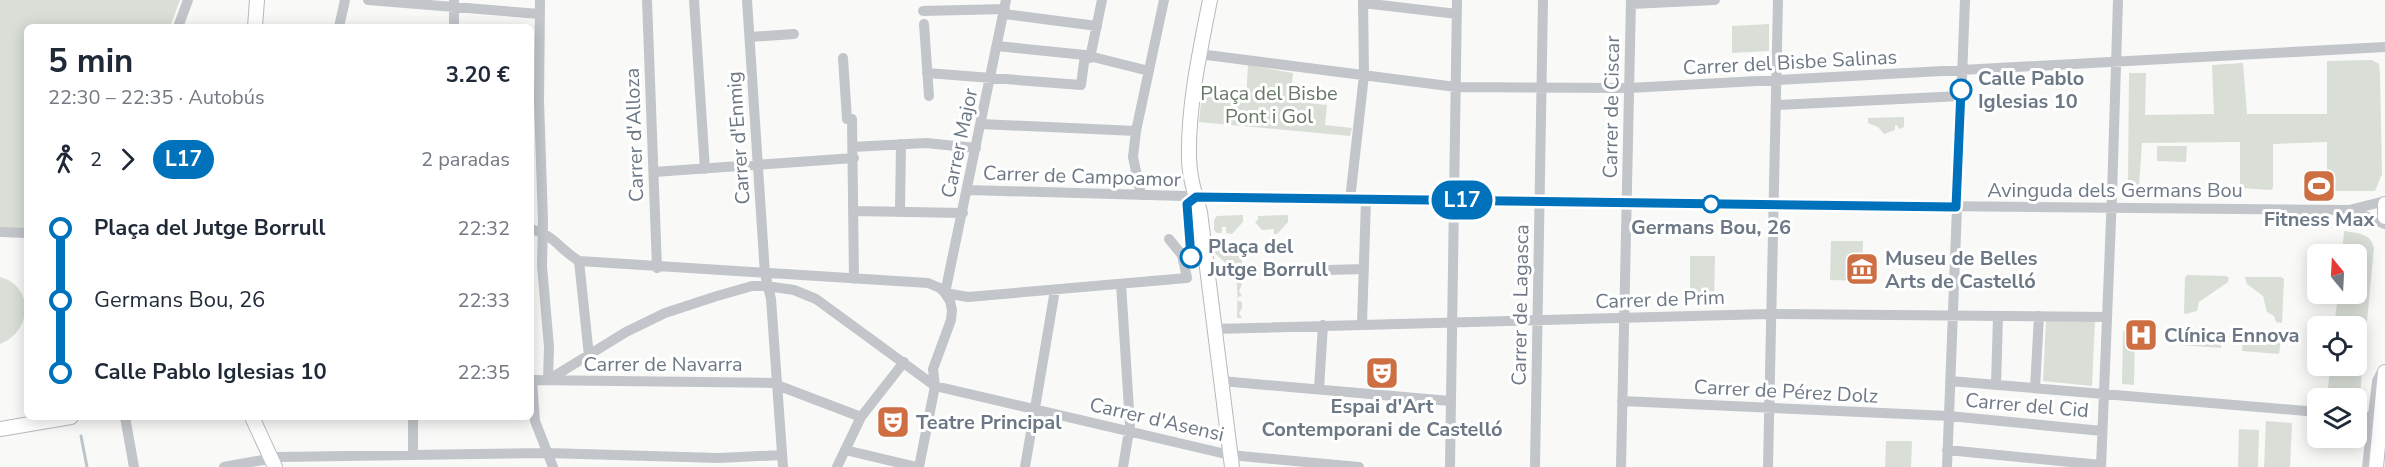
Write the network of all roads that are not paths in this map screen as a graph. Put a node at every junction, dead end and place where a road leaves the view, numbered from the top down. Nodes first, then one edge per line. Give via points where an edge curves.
1 (188, 0) edge
2 (256, 0) edge
3 (345, 0) edge
4 (368, 0) edge
5 (540, 0) edge
6 (646, 0) edge
7 (694, 0) edge
8 (747, 0) edge
9 (1102, 0) edge
10 (1164, 0) edge
11 (1210, 0) edge
12 (1457, 0) edge
13 (1543, 0) edge
14 (1715, 0) edge
15 (1778, 0) edge
16 (1965, 0) edge
17 (2118, 0) edge
18 (1364, 2) edge
19 (1631, 2) edge
20 (454, 3) edge
21 (1005, 7) edge
22 (923, 11) dead end
23 (540, 14) junction
24 (1457, 14) junction
25 (179, 24) edge
26 (255, 24) edge
27 (340, 24) edge
28 (454, 24) edge
29 (924, 24) dead end
30 (1097, 26) junction
31 (794, 34) dead end
32 (750, 37) junction
33 (997, 46) junction
34 (2385, 47) edge
35 (1199, 54) junction
36 (1088, 56) junction
37 (843, 58) dead end
38 (2116, 63) junction
39 (1149, 71) junction
40 (1962, 71) junction
41 (927, 74) junction
42 (1364, 75) junction
43 (990, 78) junction
44 (1777, 80) junction
45 (1456, 87) junction
46 (1542, 87) junction
47 (1629, 88) junction
48 (929, 96) dead end
49 (1961, 96) junction
50 (1777, 105) junction
51 (981, 124) junction
52 (1136, 131) junction
53 (901, 144) junction
54 (976, 148) junction
55 (854, 152) junction
56 (758, 165) junction
57 (705, 169) junction
58 (654, 172) junction
59 (967, 190) junction
60 (1141, 195) junction
61 (1196, 197) junction
62 (1350, 200) junction
63 (1366, 200) junction
64 (1454, 200) junction
65 (1539, 202) junction
66 (2385, 202) edge
67 (1627, 203) junction
68 (1775, 205) junction
69 (1956, 207) junction
70 (2112, 207) junction
71 (900, 210) junction
72 (2349, 210) junction
73 (854, 211) junction
74 (963, 213) junction
75 (2385, 217) edge
76 (2385, 224) edge
77 (536, 231) edge
78 (0, 232) edge
79 (24, 232) edge
80 (1169, 239) dead end
81 (579, 261) junction
82 (657, 268) junction
83 (1364, 269) junction
84 (1292, 271) dead end
85 (765, 274) junction
86 (854, 279) junction
87 (1121, 284) junction
88 (534, 286) edge
89 (544, 286) junction
90 (766, 286) junction
91 (1055, 290) junction
92 (945, 293) junction
93 (1772, 314) junction
94 (1952, 315) junction
95 (1998, 316) junction
96 (2038, 316) junction
97 (2107, 317) junction
98 (1624, 318) junction
99 (1537, 320) junction
100 (1452, 322) junction
101 (1362, 324) junction
102 (1323, 325) junction
103 (1214, 329) junction
104 (589, 356) junction
105 (904, 362) junction
106 (2385, 367) edge
107 (2385, 372) edge
108 (534, 380) edge
109 (548, 380) junction
110 (1221, 381) junction
111 (1950, 381) junction
112 (777, 384) junction
113 (1996, 385) junction
114 (935, 386) junction
115 (2035, 388) junction
116 (1319, 389) junction
117 (2104, 393) junction
118 (1450, 401) junction
119 (1622, 401) junction
120 (1770, 408) junction
121 (1035, 409) junction
122 (534, 411) edge
123 (2307, 411) edge
124 (1949, 416) junction
125 (861, 417) junction
126 (2367, 417) edge
127 (2372, 417) junction
128 (53, 420) edge
129 (126, 420) edge
130 (253, 420) edge
131 (413, 420) edge
132 (0, 429) edge
133 (2102, 430) junction
134 (1129, 431) junction
135 (846, 450) junction
136 (1947, 450) junction
137 (547, 453) junction
138 (413, 454) junction
139 (782, 454) junction
140 (867, 455) junction
141 (651, 461) edge
142 (1231, 461) edge
143 (273, 463) edge
144 (718, 463) edge
145 (2101, 466) edge
146 (134, 467) edge
147 (224, 467) edge
148 (553, 467) edge
149 (783, 467) edge
150 (837, 467) edge
151 (866, 467) edge
152 (918, 467) edge
153 (1025, 467) edge
154 (1123, 467) edge
155 (1359, 467) edge
156 (1450, 467) edge
157 (1535, 467) edge
158 (1621, 467) edge
159 (1768, 467) edge
160 (1947, 467) edge
161 (2367, 467) edge
162 (2376, 467) edge

1 - 25 street
2 - 26 main road
3 - 27 street
4 - 20 street
5 - 23 street
6 - 58 street, Carrer d'Alloza
7 - 57 street
8 - 32 street, Carrer d'Enmig
9 - 30 street
10 - 39 street
11 - 35 main road
12 - 24 street
13 - 46 street, Carrer de Lagasca
14 - 19 street
15 - 44 street
16 - 40 street
17 - 38 street
18 - 24 street
18 - 42 street
19 - 47 street, Carrer de Ciscar
20 - 23 street
20 - 28 street
21 - 22 street
21 - 30 street
21 - 33 street, Carrer Major
23 - 77 street via 543,222
24 - 45 street
29 - 41 street
30 - 36 street
31 - 32 street
32 - 56 street, Carrer d'Enmig
33 - 36 street
33 - 43 street, Carrer Major
34 - 38 street, Carrer del Bisbe Salinas
35 - 42 street, Carrer del Bisbe Salinas
35 - 61 main road via 1189,158
36 - 39 street
36 - 43 street via 1081,85
37 - 55 street via 847,119 852,119
38 - 40 street, Carrer del Bisbe Salinas
38 - 70 street
39 - 52 street
40 - 44 street, Carrer del Bisbe Salinas
40 - 49 street
41 - 43 street
41 - 48 street
42 - 45 street, Carrer del Bisbe Salinas
42 - 62 street
43 - 51 street, Carrer Major
44 - 47 street, Carrer del Bisbe Salinas
44 - 50 street
45 - 46 street, Carrer del Bisbe Salinas
45 - 64 street
46 - 47 street, Carrer del Bisbe Salinas
46 - 65 street, Carrer de Lagasca
47 - 67 street, Carrer de Ciscar
49 - 50 street
49 - 69 street
50 - 68 street
51 - 52 street
51 - 54 street, Carrer Major
52 - 60 street via 1133,157
53 - 54 street
53 - 55 street
53 - 71 street
54 - 59 street, Carrer Major
55 - 56 street
55 - 73 street
56 - 57 street
56 - 85 street, Carrer d'Enmig
57 - 58 street
58 - 82 street, Carrer d'Alloza
59 - 60 street, Carrer de Campoamor
59 - 74 street, Carrer Major
60 - 61 street, Carrer de Campoamor
61 - 62 street, Avinguda dels Germans Bou
61 - 103 main road
62 - 63 street, Avinguda dels Germans Bou
63 - 64 street, Avinguda dels Germans Bou
63 - 83 street
64 - 65 street, Avinguda dels Germans Bou
64 - 100 street
65 - 67 street, Avinguda dels Germans Bou
65 - 99 street, Carrer de Lagasca
66 - 72 street, Avinguda dels Germans Bou
66 - 75 main road
67 - 68 street, Avinguda dels Germans Bou
67 - 98 street, Carrer de Ciscar
68 - 69 street, Avinguda dels Germans Bou
68 - 93 street
69 - 70 street, Avinguda dels Germans Bou
69 - 94 street
70 - 72 street, Avinguda dels Germans Bou
70 - 97 street
71 - 73 street
71 - 74 street
72 - 76 street, Avinguda dels Germans Bou
73 - 86 street
74 - 92 street, Carrer Major
77 - 81 street via 551,236
77 - 89 street
78 - 79 street
80 - 87 street via 1182,255 1187,278
81 - 82 street
81 - 104 street
82 - 85 street
83 - 84 street
83 - 101 street
85 - 86 street
85 - 90 street, Carrer d'Enmig
86 - 92 street via 928,283
87 - 91 street
87 - 134 street
88 - 89 street
89 - 109 street
90 - 104 street, Carrer de Navarra via 752,286 665,313
90 - 105 street, Carrer de Navarra via 794,290 816,299
90 - 112 street, Carrer d'Enmig via 771,300
91 - 92 street via 968,297
91 - 121 street
92 - 114 street via 952,310 951,320 933,369
93 - 94 street, Carrer de Prim
93 - 98 street, Carrer de Prim
93 - 120 street
94 - 95 street, Carrer de Prim
94 - 111 street
95 - 96 street, Carrer de Prim
95 - 113 street
96 - 97 street, Carrer de Prim
96 - 115 street
97 - 117 street
98 - 99 street, Carrer de Prim
98 - 119 street, Carrer de Ciscar
99 - 100 street, Carrer de Prim
99 - 157 street, Carrer de Lagasca
100 - 101 street, Carrer de Prim
100 - 118 street
101 - 102 street, Carrer de Prim
102 - 103 street, Carrer de Prim
102 - 116 street
103 - 110 main road
104 - 109 street, Carrer de Navarra
105 - 114 street, Carrer de Navarra
105 - 125 street
106 - 127 street via 2377,381
107 - 162 main road
108 - 109 street, Carrer de Navarra
109 - 112 street, Carrer de Navarra
110 - 116 street
110 - 142 main road
111 - 113 street
111 - 124 street
112 - 125 street
112 - 139 street, Carrer d'Enmig
113 - 115 street
114 - 121 street, Carrer d'Asensi
114 - 152 street
115 - 117 street
116 - 118 street
117 - 123 street
117 - 133 street
118 - 156 street
119 - 120 street, Carrer de Pérez Dolz
119 - 158 street, Carrer de Ciscar
120 - 124 street, Carrer de Pérez Dolz
120 - 159 street
121 - 134 street, Carrer d'Asensi
121 - 153 street
122 - 137 street
124 - 133 street, Carrer del Cid
124 - 136 street
125 - 135 street
126 - 127 street
127 - 161 street
128 - 132 main road
129 - 146 street
130 - 143 main road
131 - 138 street
133 - 145 street
134 - 142 street, Carrer d'Asensi
134 - 154 street
135 - 140 street
135 - 150 street
136 - 145 street
136 - 160 street
137 - 138 street
137 - 141 street
137 - 148 street
138 - 143 street via 279,457
139 - 144 street
139 - 149 street, Carrer d'Enmig
140 - 151 street
140 - 152 street
141 - 144 street
142 - 155 street, Carrer d'Asensi
143 - 147 street

